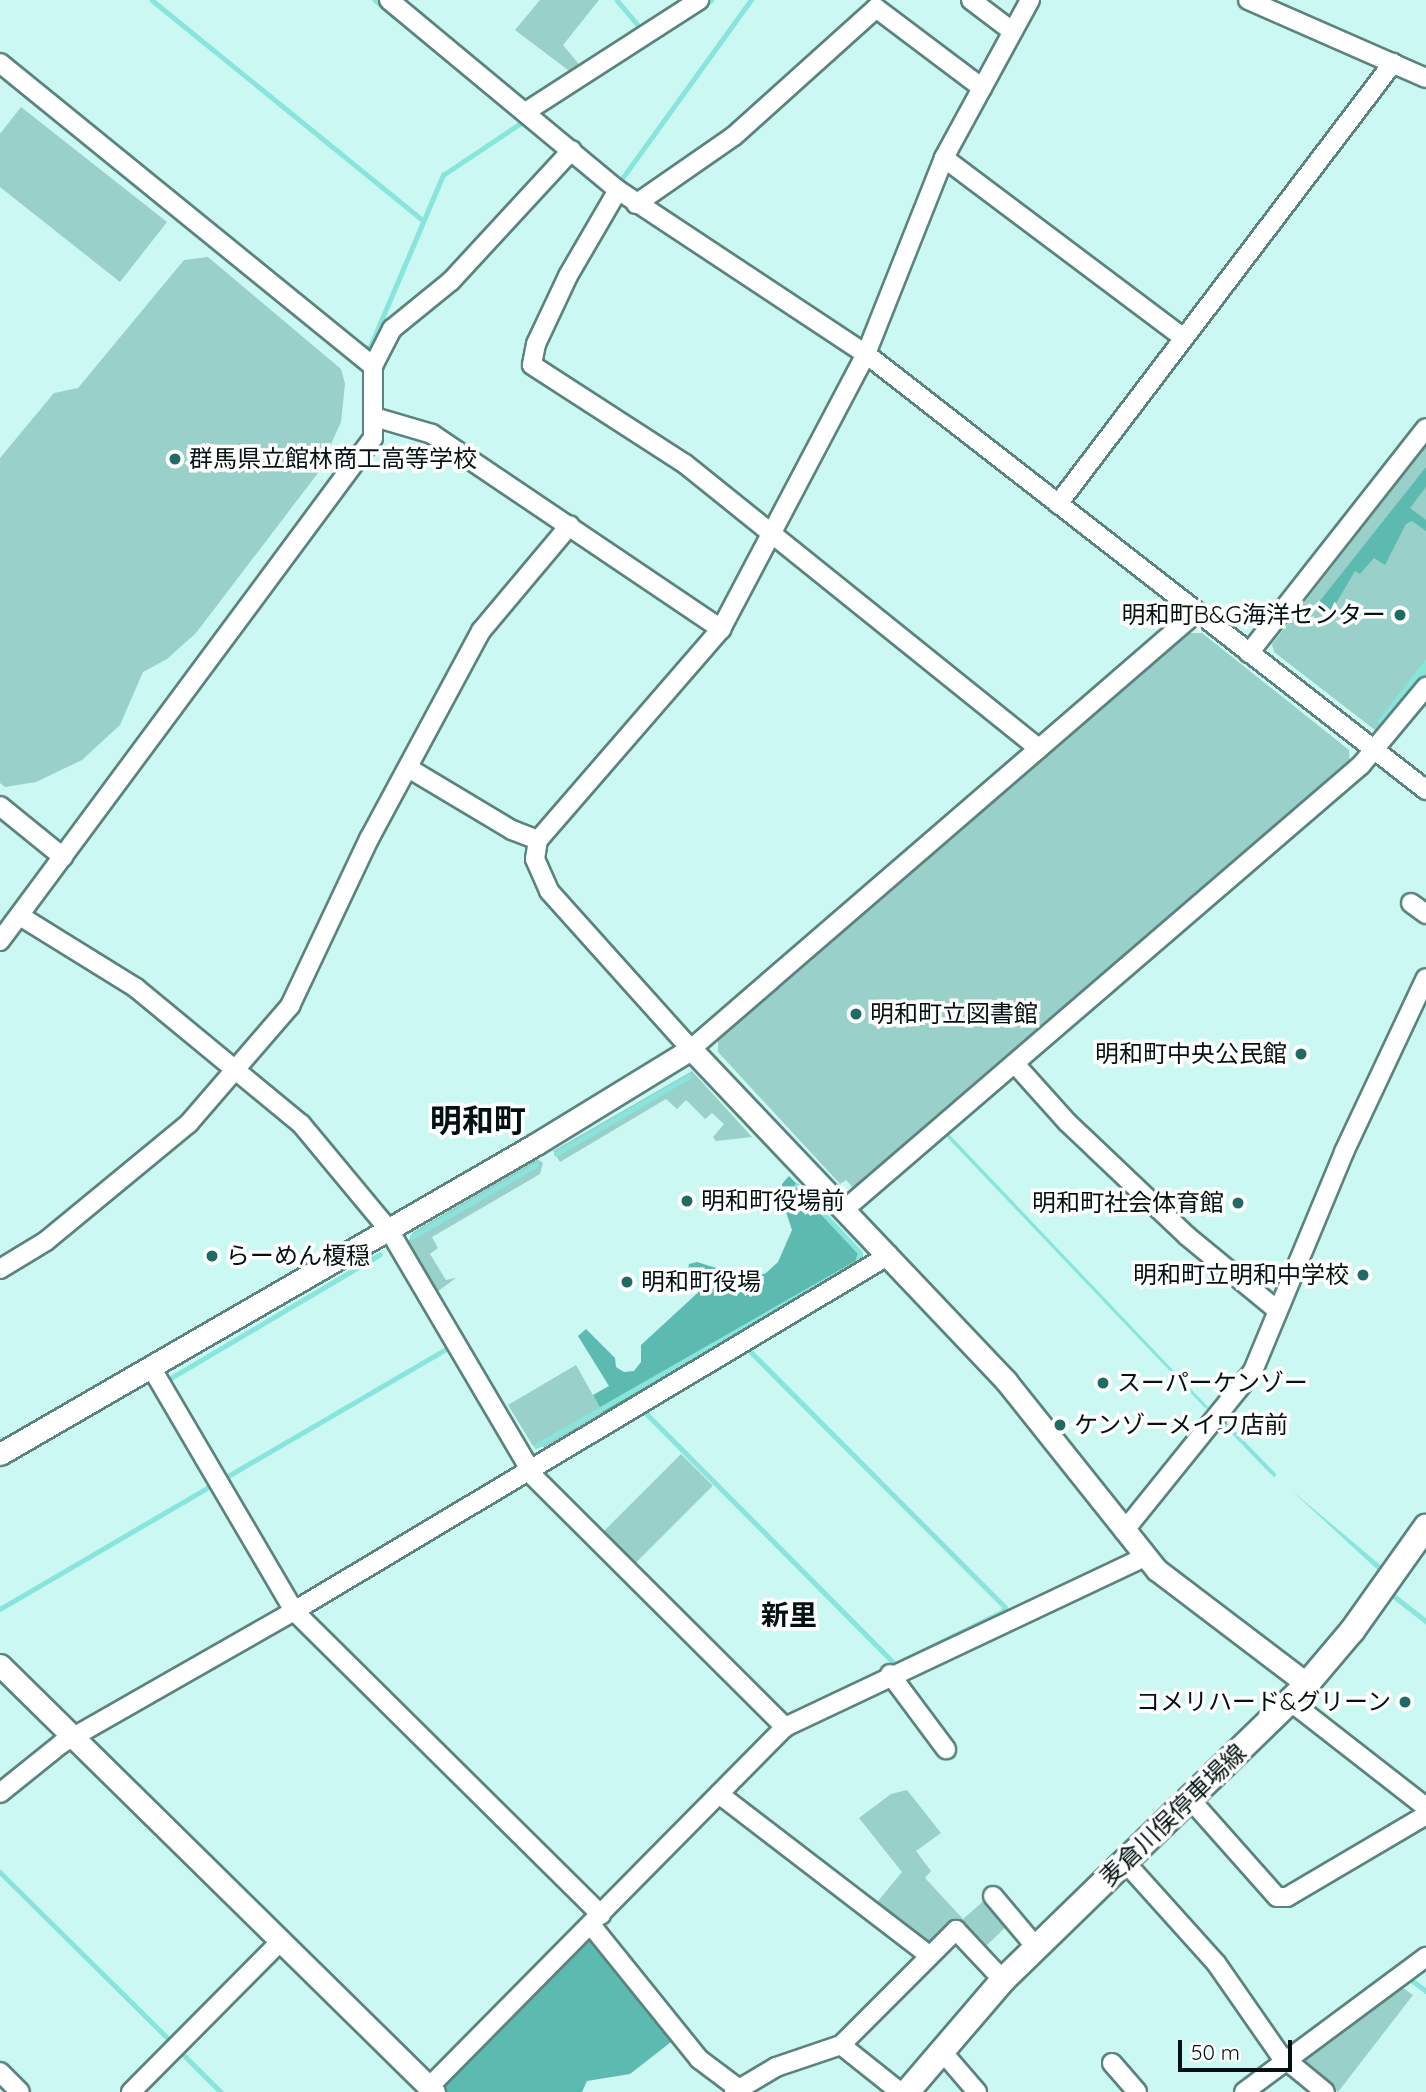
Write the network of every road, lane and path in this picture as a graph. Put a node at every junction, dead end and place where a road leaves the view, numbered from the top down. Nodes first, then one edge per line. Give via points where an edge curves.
1 (389, 0) edge
2 (699, 0) edge
3 (971, 0) edge
4 (1030, 0) edge
5 (1248, 0) edge
6 (1012, 31) junction
7 (0, 63) edge
8 (1393, 63) junction
9 (1426, 78) edge
10 (982, 88) junction
11 (527, 111) junction
12 (572, 150) junction
13 (944, 158) junction
14 (618, 191) junction
15 (636, 204) junction
16 (1184, 338) junction
17 (866, 354) junction
18 (373, 366) junction
19 (374, 417) junction
20 (1426, 428) edge
21 (1058, 504) junction
22 (570, 525) junction
23 (772, 535) junction
24 (1197, 612) junction
25 (721, 629) junction
26 (1249, 653) junction
27 (1426, 687) edge
28 (1039, 749) junction
29 (1374, 751) junction
30 (410, 769) junction
31 (1426, 790) edge
32 (0, 806) edge
33 (538, 839) junction
34 (63, 857) junction
35 (1411, 903) dead end
36 (1426, 915) edge
37 (20, 916) junction
38 (0, 941) edge
39 (1426, 978) edge
40 (691, 1049) junction
41 (1015, 1064) junction
42 (236, 1073) junction
43 (845, 1209) junction
44 (389, 1230) junction
45 (889, 1255) junction
46 (0, 1269) edge
47 (1277, 1310) junction
48 (151, 1367) junction
49 (0, 1454) edge
50 (528, 1469) junction
51 (1426, 1527) edge
52 (1124, 1531) junction
53 (1145, 1557) junction
54 (295, 1611) junction
55 (0, 1665) edge
56 (890, 1674) junction
57 (1299, 1693) junction
58 (785, 1727) junction
59 (74, 1738) junction
60 (946, 1749) dead end
61 (0, 1793) edge
62 (719, 1794) junction
63 (1190, 1799) junction
64 (1426, 1807) edge
65 (1426, 1815) edge
66 (1125, 1862) junction
67 (993, 1896) dead end
68 (596, 1920) junction
69 (280, 1942) junction
70 (1036, 1947) junction
71 (929, 1955) junction
72 (1426, 1957) edge
73 (1003, 1980) junction
74 (841, 2045) junction
75 (940, 2049) junction
76 (1286, 2061) junction
77 (1112, 2063) dead end
78 (0, 2071) edge
79 (432, 2090) edge
80 (739, 2091) edge
81 (20, 2092) edge
82 (131, 2092) edge
83 (900, 2092) edge
84 (907, 2092) edge
85 (978, 2092) edge
86 (1137, 2092) edge
87 (1244, 2092) edge
88 (1325, 2092) edge

1 - 11 street
2 - 11 street
3 - 6 street
4 - 6 street
5 - 8 street
6 - 10 street
7 - 18 street
8 - 9 street
8 - 16 street
10 - 13 street
10 - 15 street via 876,8 734,136
11 - 12 street
12 - 14 street
12 - 18 street via 451,281 392,329
13 - 16 street
13 - 17 street
14 - 15 street
14 - 23 street via 568,276 536,344 532,365 685,464
15 - 17 street
16 - 21 street
17 - 21 street
17 - 23 street
18 - 19 street
19 - 22 street via 432,435
19 - 34 street via 373,438
20 - 26 street
21 - 24 street
22 - 25 street
22 - 30 street via 481,631
23 - 25 street
23 - 28 street
24 - 26 street
24 - 28 street
25 - 33 street
26 - 29 street
27 - 29 street
28 - 40 street
29 - 31 street
29 - 41 street
30 - 33 street via 512,830
30 - 42 street via 369,839 290,1006
32 - 34 street
33 - 40 street via 536,859 549,891
34 - 37 street
35 - 36 street
37 - 38 street
37 - 42 street via 136,988
39 - 47 street
40 - 43 street
40 - 44 street
41 - 43 street
41 - 47 street via 1117,1169
42 - 44 street via 301,1124
42 - 46 street via 189,1123 46,1241
43 - 45 street
44 - 48 street
44 - 50 street
45 - 50 street
45 - 52 street via 1031,1410
47 - 52 street via 1253,1371
48 - 49 street
48 - 54 street
50 - 54 street
50 - 58 street
51 - 57 main road, 麦倉川俣停車場線 via 1352,1631
52 - 53 street
53 - 56 street
53 - 57 street
54 - 59 street
54 - 68 street
55 - 59 street
56 - 58 street
56 - 60 street
57 - 63 main road, 麦倉川俣停車場線
57 - 64 street
58 - 62 street
59 - 61 street
59 - 69 street
62 - 68 street
62 - 71 street
63 - 65 street via 1277,1897 1287,1897
63 - 66 main road, 麦倉川俣停車場線
66 - 70 main road, 麦倉川俣停車場線
66 - 76 street via 1216,1963
67 - 70 street
68 - 79 street
68 - 80 street via 699,2059
69 - 79 street
69 - 82 street
70 - 73 main road, 麦倉川俣停車場線
71 - 73 street via 956,1930
71 - 74 street
72 - 76 street
73 - 75 main road, 麦倉川俣停車場線
74 - 80 street via 776,2067
74 - 83 street
75 - 84 main road, 麦倉川俣停車場線
75 - 85 street
76 - 87 street
76 - 88 street
77 - 86 street
78 - 81 street

